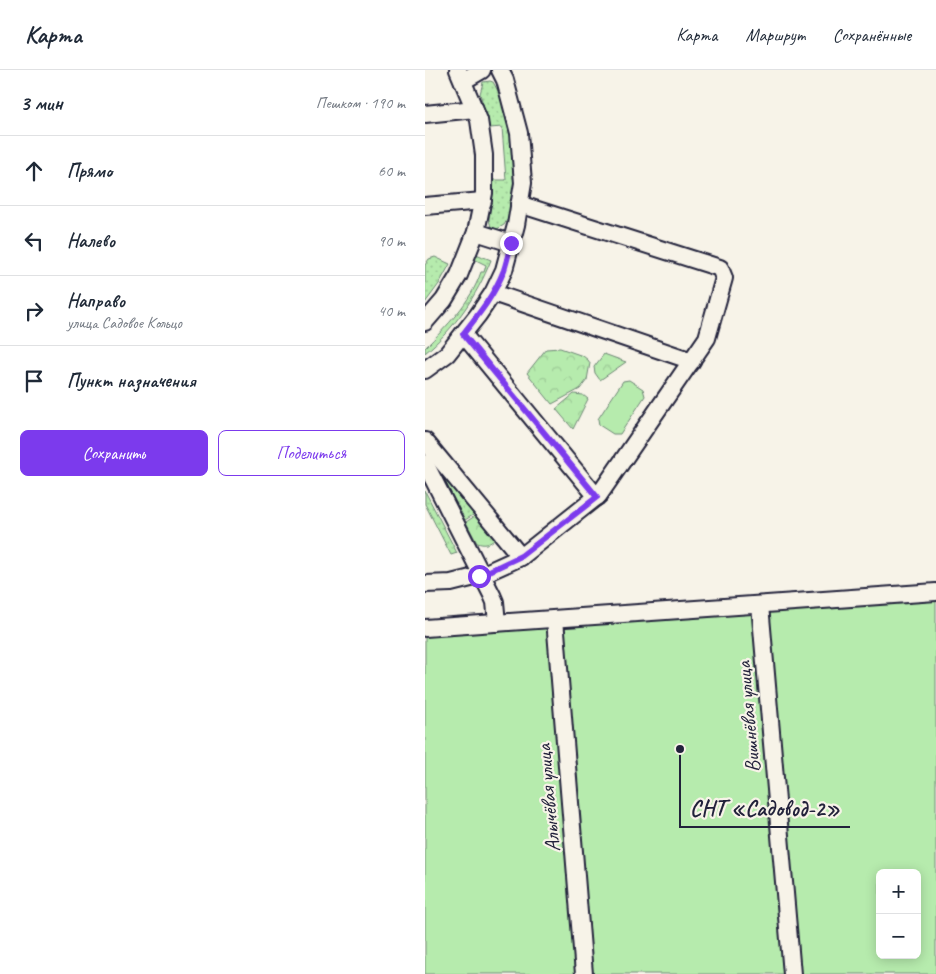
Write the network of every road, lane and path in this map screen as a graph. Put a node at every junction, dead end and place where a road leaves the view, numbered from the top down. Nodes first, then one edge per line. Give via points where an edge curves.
1 (482, 70) edge
2 (500, 70) edge
3 (461, 75) edge
4 (475, 109) junction
5 (425, 114) edge
6 (483, 201) junction
7 (519, 204) junction
8 (425, 206) edge
9 (476, 232) junction
10 (511, 243) junction
11 (493, 293) junction
12 (425, 322) edge
13 (463, 334) junction
14 (692, 360) junction
15 (425, 370) edge
16 (425, 440) edge
17 (425, 463) edge
18 (597, 497) junction
19 (521, 556) junction
20 (482, 575) junction
21 (425, 584) edge
22 (936, 592) edge
23 (760, 605) junction
24 (555, 619) junction
25 (497, 623) junction
26 (425, 628) edge
27 (584, 974) edge
28 (792, 974) edge

1 - 3 street
2 - 7 street via 519,133 523,182
3 - 4 street
4 - 5 street
4 - 6 street via 484,155
6 - 8 street
6 - 9 street
7 - 10 street
7 - 14 street via 720,268 725,278 707,338
9 - 10 street
9 - 12 street via 445,300
10 - 11 street via 504,270
11 - 13 street
11 - 14 street
13 - 15 street via 447,354
13 - 18 street
14 - 18 street
16 - 19 street
17 - 20 street
18 - 19 street
19 - 20 street
20 - 21 street via 451,583
20 - 25 street via 495,602
22 - 23 street
23 - 24 street
23 - 28 street, Вишнёвая улица
24 - 25 street
24 - 27 street, Алычёвая улица
25 - 26 street

